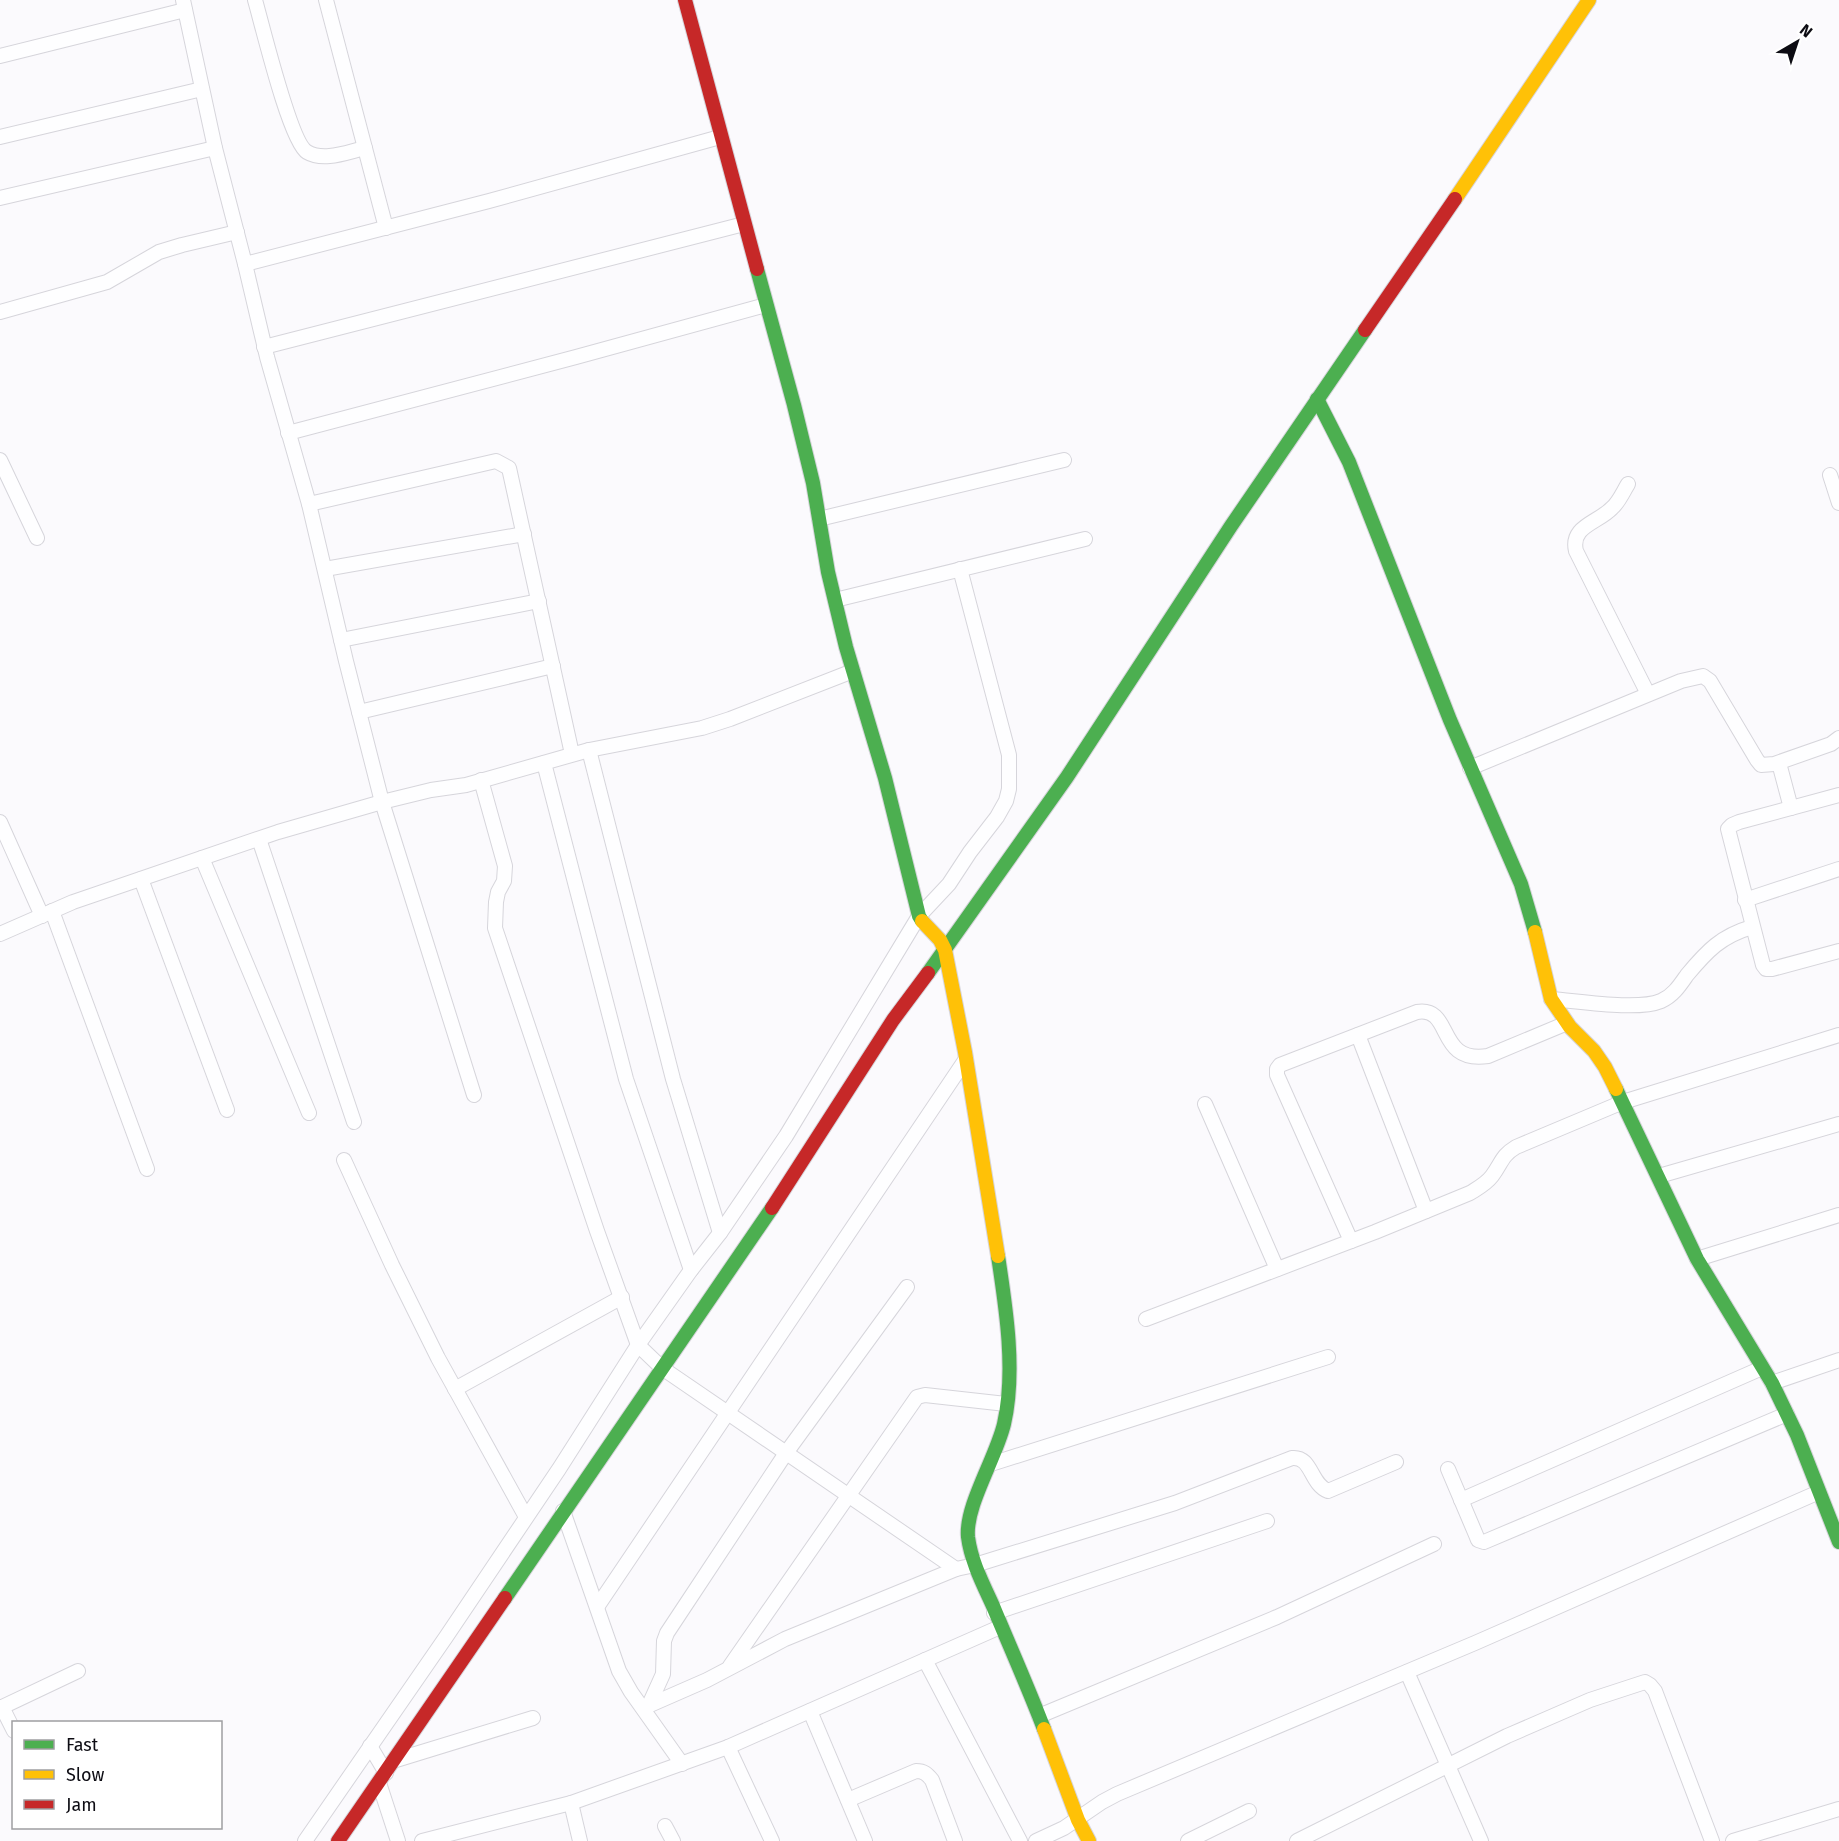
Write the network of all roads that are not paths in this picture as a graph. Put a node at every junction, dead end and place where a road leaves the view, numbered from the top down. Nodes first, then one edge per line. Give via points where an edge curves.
1 (255, 0) edge
2 (326, 0) edge
3 (685, 0) edge
4 (1589, 0) edge
5 (184, 5) edge
6 (0, 56) edge
7 (202, 89) junction
8 (0, 137) edge
9 (720, 137) junction
10 (215, 148) junction
11 (365, 148) junction
12 (0, 198) edge
13 (744, 224) junction
14 (386, 228) junction
15 (237, 232) junction
16 (245, 264) junction
17 (766, 305) junction
18 (0, 312) edge
19 (264, 347) junction
20 (1317, 399) junction
21 (288, 433) junction
22 (0, 460) edge
23 (1064, 460) dead end
24 (1830, 475) dead end
25 (1628, 484) dead end
26 (1839, 503) edge
27 (309, 504) junction
28 (819, 519) junction
29 (524, 534) junction
30 (37, 538) dead end
31 (1085, 539) dead end
32 (325, 569) junction
33 (960, 569) junction
34 (835, 600) junction
35 (539, 601) junction
36 (341, 640) junction
37 (553, 666) junction
38 (853, 671) junction
39 (1647, 694) junction
40 (358, 712) junction
41 (1838, 740) edge
42 (589, 750) junction
43 (572, 754) junction
44 (544, 762) junction
45 (1779, 763) junction
46 (1470, 768) junction
47 (481, 780) junction
48 (1839, 795) edge
49 (382, 802) junction
50 (1791, 808) junction
51 (0, 822) edge
52 (259, 839) junction
53 (202, 858) junction
54 (1839, 869) edge
55 (141, 879) junction
56 (1745, 900) junction
57 (47, 913) junction
58 (923, 922) junction
59 (1752, 927) junction
60 (0, 934) edge
61 (942, 944) junction
62 (1839, 951) edge
63 (1551, 999) junction
64 (1567, 1023) junction
65 (1358, 1035) junction
66 (1839, 1035) edge
67 (966, 1059) junction
68 (474, 1095) dead end
69 (1623, 1102) junction
70 (1205, 1104) dead end
71 (228, 1110) dead end
72 (309, 1113) dead end
73 (354, 1122) dead end
74 (1839, 1124) edge
75 (344, 1160) dead end
76 (147, 1169) dead end
77 (1659, 1176) junction
78 (1426, 1211) junction
79 (1839, 1215) edge
80 (720, 1233) junction
81 (1351, 1241) junction
82 (1697, 1259) junction
83 (1277, 1269) junction
84 (691, 1270) junction
85 (907, 1287) dead end
86 (622, 1297) junction
87 (1146, 1319) dead end
88 (640, 1347) junction
89 (1328, 1357) dead end
90 (1839, 1360) edge
91 (658, 1365) junction
92 (1762, 1368) junction
93 (1772, 1383) junction
94 (455, 1389) junction
95 (1006, 1404) junction
96 (727, 1413) junction
97 (1787, 1414) junction
98 (786, 1453) junction
99 (1396, 1462) dead end
100 (991, 1464) junction
101 (1448, 1469) dead end
102 (1819, 1492) junction
103 (848, 1495) junction
104 (1461, 1500) junction
105 (563, 1511) junction
106 (526, 1517) junction
107 (1267, 1521) dead end
108 (1839, 1542) edge
109 (1434, 1544) dead end
110 (975, 1565) junction
111 (956, 1569) junction
112 (597, 1607) junction
113 (994, 1613) junction
114 (1000, 1627) junction
115 (925, 1660) junction
116 (728, 1669) junction
117 (78, 1671) dead end
118 (1407, 1672) junction
119 (646, 1706) junction
120 (1, 1708) edge
121 (810, 1711) junction
122 (1039, 1716) junction
123 (533, 1718) dead end
124 (12, 1727) edge
125 (728, 1747) junction
126 (371, 1748) junction
127 (396, 1760) junction
128 (682, 1764) junction
129 (1448, 1765) junction
130 (382, 1774) junction
131 (848, 1800) junction
132 (570, 1803) junction
133 (1839, 1809) edge
134 (1249, 1811) dead end
135 (1078, 1820) junction
136 (665, 1826) dead end
137 (304, 1841) edge
138 (338, 1841) edge
139 (398, 1841) edge
140 (422, 1841) edge
141 (580, 1841) edge
142 (673, 1841) edge
143 (772, 1841) edge
144 (865, 1841) edge
145 (955, 1841) edge
146 (1020, 1841) edge
147 (1036, 1841) edge
148 (1089, 1841) edge
149 (1188, 1841) edge
150 (1297, 1841) edge
151 (1481, 1841) edge
152 (1712, 1841) edge
153 (1733, 1841) edge

1 - 11 street via 300,146 307,152 328,156
2 - 11 street
3 - 9 street
4 - 20 street
5 - 6 street
5 - 7 street
7 - 8 street
7 - 10 street
9 - 13 street
9 - 14 street
10 - 12 street
10 - 15 street
11 - 14 street
13 - 17 street
13 - 19 street
14 - 16 street
15 - 16 street
15 - 18 street via 159,252 107,282
16 - 19 street
17 - 21 street
17 - 28 street via 797,416
19 - 21 street
20 - 46 street via 1349,462
20 - 61 street via 1067,777
21 - 27 street
22 - 30 street
23 - 28 street
24 - 26 street
25 - 39 street via 1612,508 1578,533 1574,543
27 - 29 street via 496,461 509,468
27 - 32 street
28 - 34 street
29 - 32 street
29 - 35 street
31 - 33 street
32 - 36 street
33 - 34 street
33 - 58 street via 1010,755 1009,789 997,817
34 - 38 street
35 - 36 street
35 - 37 street
36 - 40 street
37 - 40 street
37 - 43 street
38 - 42 street via 702,728
38 - 58 street
39 - 45 street via 1703,676 1719,694 1761,765
39 - 46 street
40 - 49 street
41 - 45 street
42 - 43 street
42 - 80 street via 673,1079
43 - 44 street
44 - 47 street
44 - 84 street via 626,1079
45 - 50 street
46 - 63 street via 1521,884
47 - 49 street
47 - 86 street via 505,866 496,902 495,928
48 - 50 street
49 - 52 street
49 - 68 street
50 - 56 street via 1739,822 1728,829
51 - 57 street
52 - 53 street
52 - 73 street
53 - 55 street
53 - 72 street
54 - 56 street
55 - 57 street
55 - 71 street
56 - 59 street
57 - 60 street
57 - 76 street
58 - 61 street
58 - 80 street
59 - 62 street via 1766,969
59 - 63 street via 1726,936 1668,998 1658,1002 1617,1005
61 - 67 street
61 - 91 street via 766,1215
63 - 64 street
64 - 65 street via 1475,1058 1455,1050 1435,1014 1426,1010
64 - 69 street via 1594,1051
65 - 78 street
65 - 81 street via 1287,1061 1277,1069
66 - 69 street
67 - 95 street via 1005,1300 1009,1375
67 - 96 street
69 - 77 street
69 - 78 street via 1516,1147 1505,1154 1484,1186
70 - 83 street
74 - 77 street
75 - 94 street
77 - 82 street
78 - 81 street
79 - 82 street
80 - 84 street
81 - 83 street
82 - 92 street
83 - 87 street
84 - 88 street
85 - 98 street
86 - 88 street
86 - 94 street
88 - 91 street
88 - 106 street
89 - 100 street
90 - 93 street
91 - 96 street
91 - 105 street
92 - 93 street
92 - 104 street
93 - 97 street
94 - 106 street
95 - 100 street
95 - 103 street via 917,1397
96 - 98 street
96 - 112 street
97 - 102 street
97 - 104 street via 1488,1541 1478,1540
98 - 103 street
98 - 119 street via 667,1633 663,1674
99 - 110 street via 1328,1491 1316,1484 1305,1461 1292,1458 1175,1503
100 - 110 street via 972,1509 968,1536
101 - 104 street
102 - 108 street
102 - 118 street
103 - 111 street
103 - 116 street
105 - 112 street
105 - 127 street
106 - 126 street
107 - 113 street
109 - 122 street via 1277,1617
110 - 111 street
110 - 113 street
111 - 116 street via 785,1639
112 - 119 street via 619,1671 631,1692
113 - 114 street
114 - 115 street
114 - 122 street
115 - 121 street
115 - 146 street
116 - 119 street
117 - 120 street
118 - 129 street
118 - 135 street via 1118,1794
119 - 128 street
120 - 124 street
121 - 125 street
121 - 131 street
122 - 135 street
123 - 127 street
125 - 128 street
125 - 143 street
126 - 130 street
126 - 137 street
127 - 130 street
128 - 132 street
129 - 150 street
129 - 151 street
129 - 152 street via 1590,1700 1645,1682 1655,1691
130 - 138 street
130 - 139 street
131 - 144 street
131 - 145 street via 922,1771 932,1780
132 - 140 street
132 - 141 street
133 - 153 street
134 - 149 street
135 - 147 street
135 - 148 street
136 - 142 street

